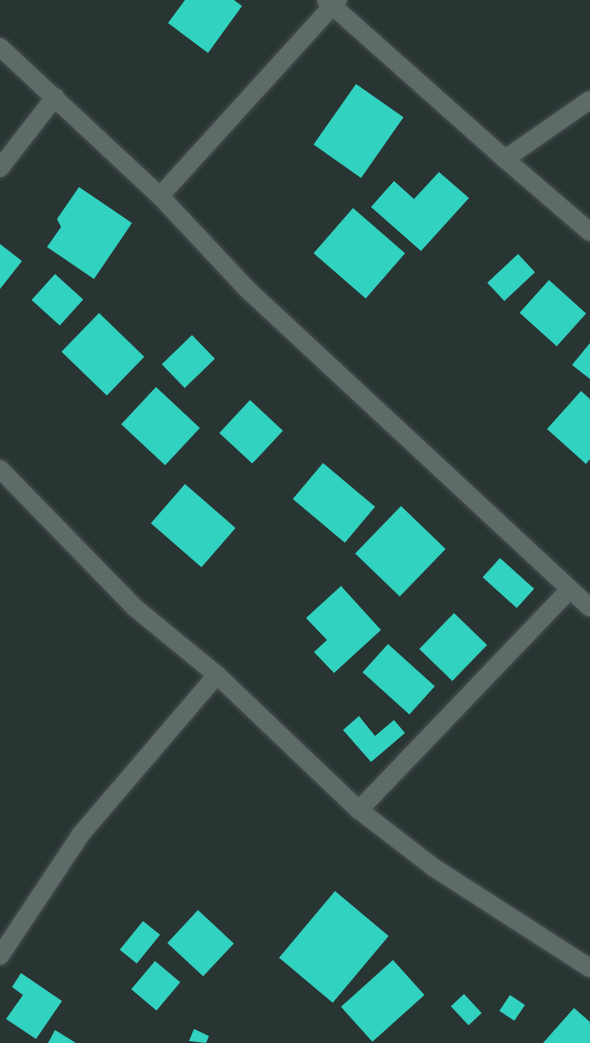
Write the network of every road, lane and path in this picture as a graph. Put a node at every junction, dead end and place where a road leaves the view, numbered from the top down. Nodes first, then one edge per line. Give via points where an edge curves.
1 (332, 2) edge
2 (0, 47) edge
3 (55, 97) junction
4 (590, 100) edge
5 (505, 159) junction
6 (0, 168) edge
7 (160, 196) junction
8 (590, 232) edge
9 (0, 469) edge
10 (569, 590) junction
11 (590, 608) edge
12 (217, 675) junction
13 (359, 810) junction
14 (0, 956) edge
15 (590, 968) edge

1 - 5 street
1 - 7 street
2 - 3 street
3 - 6 street
3 - 7 street
4 - 5 street
5 - 8 street
7 - 10 street via 247,289
9 - 12 street via 134,607
10 - 11 street
10 - 13 street
12 - 13 street
12 - 14 street via 81,834
13 - 15 street via 433,867

